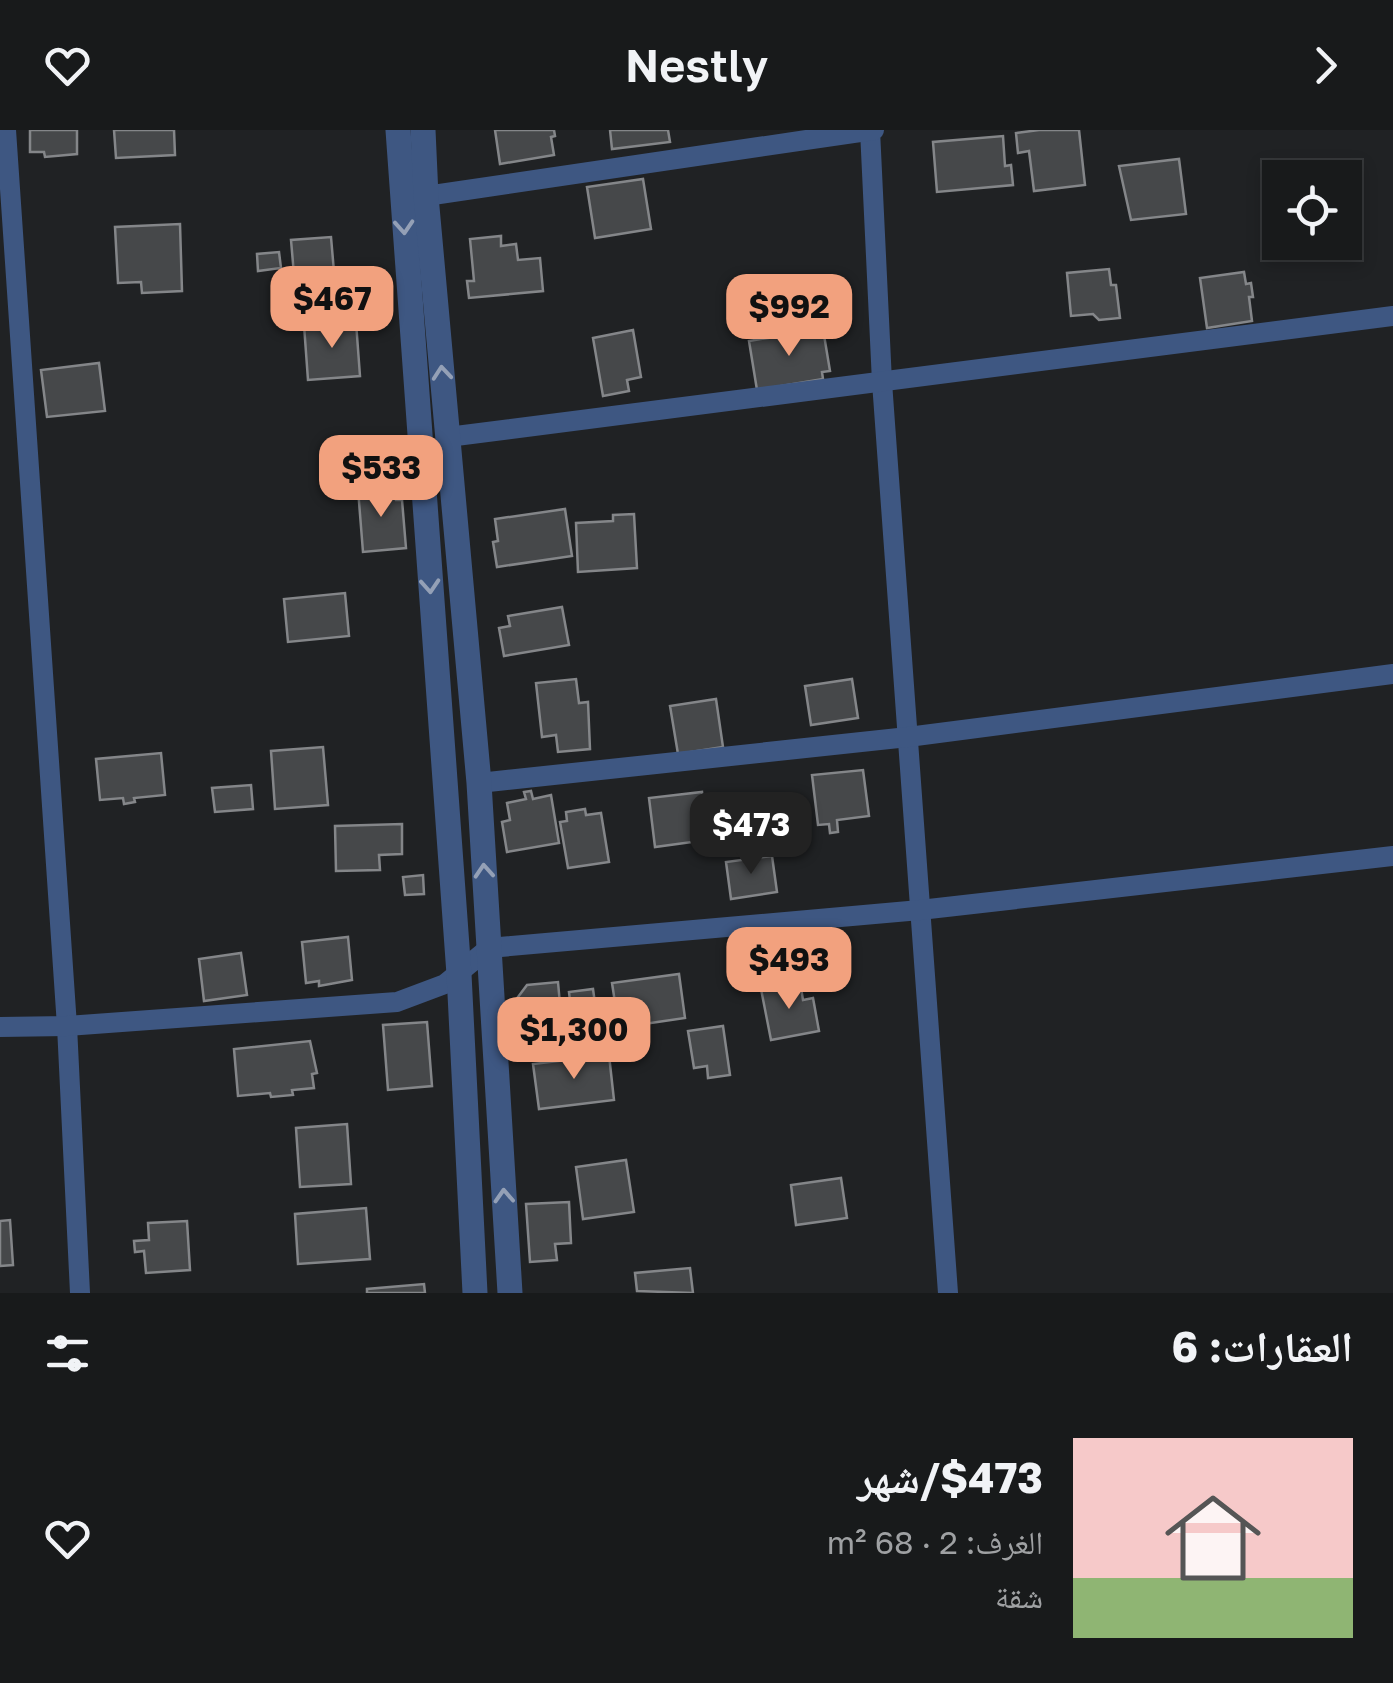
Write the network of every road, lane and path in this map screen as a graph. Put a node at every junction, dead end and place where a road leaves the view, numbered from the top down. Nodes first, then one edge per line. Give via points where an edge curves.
1 (6, 130) edge
2 (398, 130) edge
3 (423, 130) edge
4 (872, 131) edge
5 (426, 196) junction
6 (1393, 316) edge
7 (882, 382) junction
8 (448, 437) junction
9 (1393, 674) edge
10 (908, 736) junction
11 (479, 783) junction
12 (1393, 856) edge
13 (920, 910) junction
14 (489, 948) junction
15 (459, 974) junction
16 (67, 1026) junction
17 (0, 1027) edge
18 (80, 1293) edge
19 (475, 1293) edge
20 (510, 1293) edge
21 (948, 1293) edge

1 - 16 street
2 -> 15 street
3 - 5 street
4 - 5 street
4 - 7 street
8 -> 5 street
6 - 7 street
7 - 8 street
7 - 10 street
8 - 11 street
9 - 10 street
10 - 11 street
10 - 13 street
14 -> 11 street
12 - 13 street
13 - 14 street
13 - 21 street
14 - 15 street
20 -> 14 street
15 - 16 street via 397,1002
15 - 19 street
16 - 17 street
16 - 18 street

